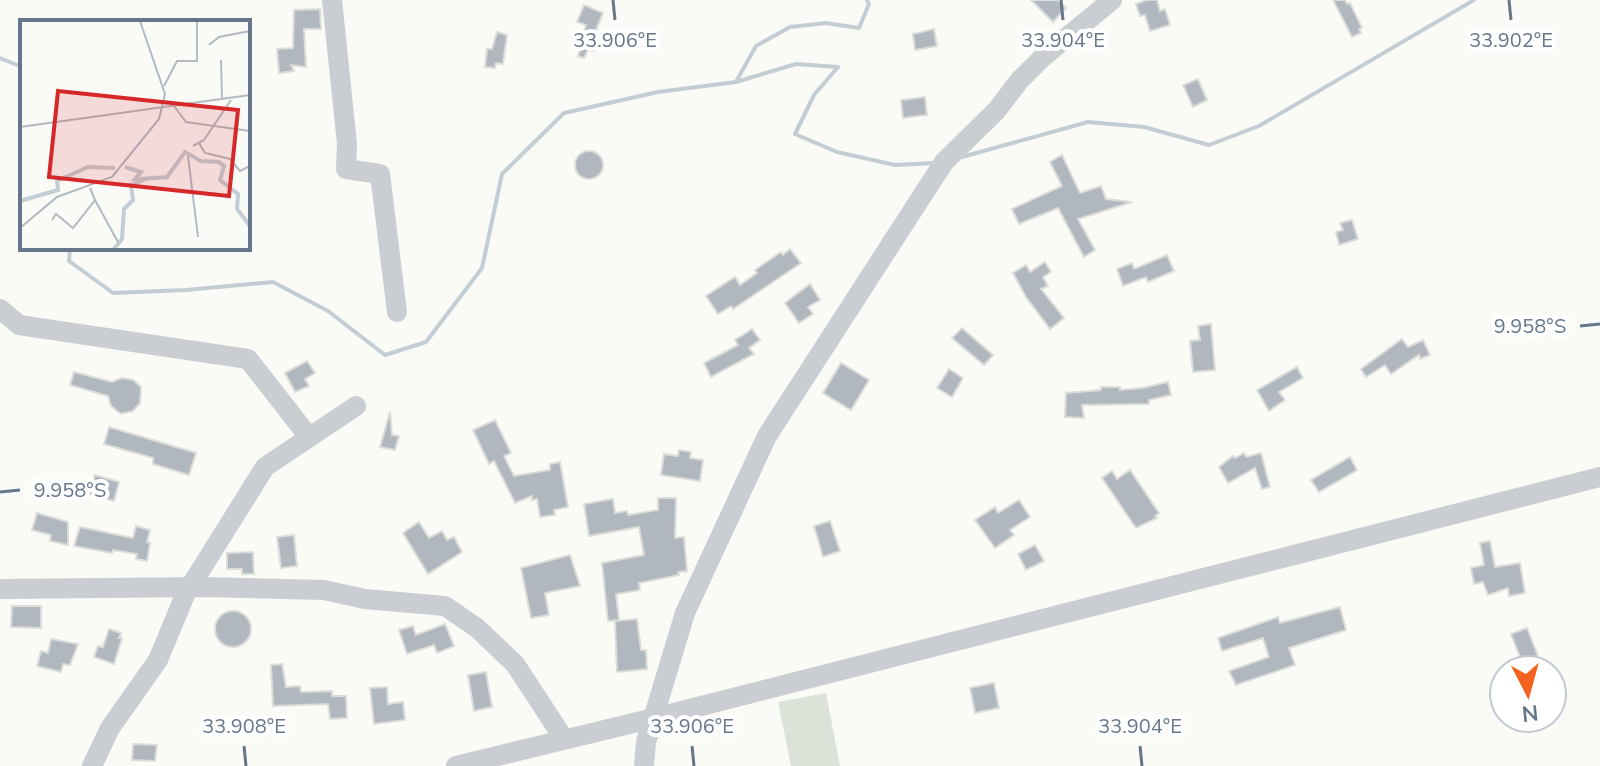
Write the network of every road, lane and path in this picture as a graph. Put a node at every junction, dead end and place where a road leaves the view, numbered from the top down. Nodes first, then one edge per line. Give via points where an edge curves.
1 (332, 0) edge
2 (1112, 0) edge
3 (0, 309) edge
4 (397, 312) dead end
5 (356, 406) dead end
6 (309, 437) junction
7 (1600, 477) edge
8 (190, 587) junction
9 (0, 589) edge
10 (654, 718) junction
11 (564, 739) junction
12 (92, 766) edge
13 (456, 766) edge
14 (644, 766) edge

1 - 4 street via 346,169 380,174
2 - 10 street via 1043,57 944,162 767,436 685,613
3 - 6 street via 19,325 248,359
5 - 6 street
6 - 8 street via 265,467
7 - 10 street
8 - 9 street
8 - 11 street via 324,590 445,606 515,664
8 - 12 street via 158,660 110,728
10 - 11 street
10 - 14 street
11 - 13 street

